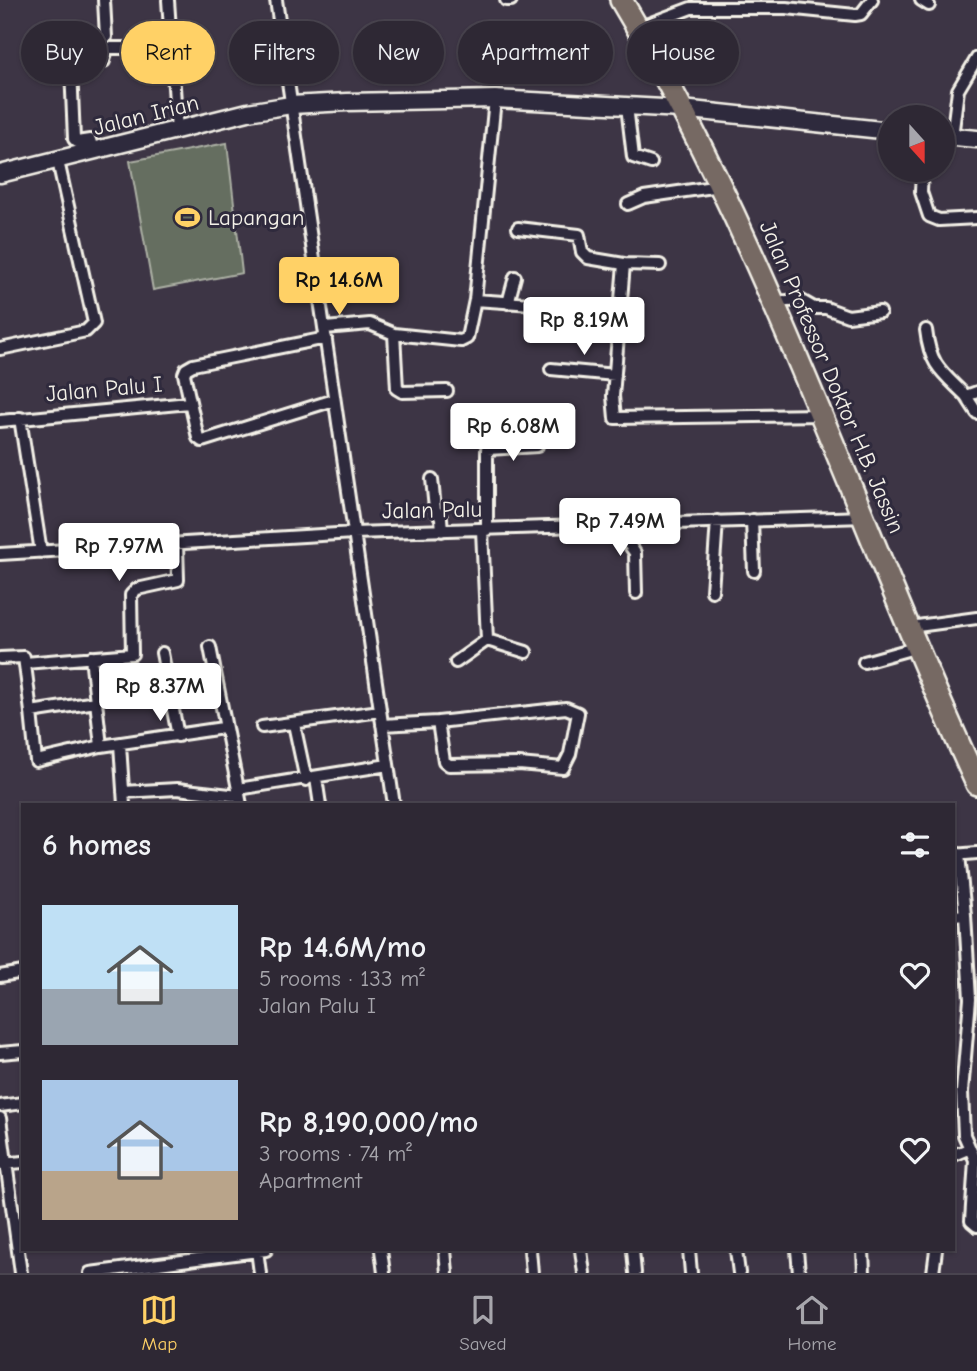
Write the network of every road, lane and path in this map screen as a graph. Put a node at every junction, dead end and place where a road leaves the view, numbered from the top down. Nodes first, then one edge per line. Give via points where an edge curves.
1 (104, 0) edge
2 (168, 0) edge
3 (276, 0) edge
4 (621, 0) edge
5 (872, 0) edge
6 (691, 4) edge
7 (105, 21) edge
8 (634, 21) edge
9 (653, 21) edge
10 (121, 48) edge
11 (977, 58) edge
12 (668, 84) edge
13 (495, 99) junction
14 (291, 105) junction
15 (954, 105) edge
16 (627, 106) junction
17 (682, 109) junction
18 (878, 130) edge
19 (177, 131) junction
20 (956, 137) edge
21 (977, 139) edge
22 (94, 152) junction
23 (58, 161) junction
24 (651, 163) dead end
25 (0, 174) edge
26 (921, 182) edge
27 (720, 186) junction
28 (628, 204) dead end
29 (977, 218) edge
30 (518, 228) dead end
31 (624, 264) junction
32 (660, 265) dead end
33 (515, 277) dead end
34 (475, 300) junction
35 (775, 302) junction
36 (508, 303) junction
37 (880, 312) dead end
38 (926, 330) dead end
39 (325, 333) junction
40 (394, 334) junction
41 (618, 334) junction
42 (0, 349) edge
43 (551, 369) dead end
44 (615, 375) junction
45 (447, 391) dead end
46 (977, 392) edge
47 (966, 397) junction
48 (334, 400) junction
49 (189, 403) junction
50 (977, 413) edge
51 (822, 415) junction
52 (20, 418) junction
53 (0, 421) edge
54 (537, 446) dead end
55 (432, 479) dead end
56 (865, 517) junction
57 (752, 520) junction
58 (716, 521) junction
59 (622, 524) junction
60 (484, 530) junction
61 (442, 531) junction
62 (354, 533) junction
63 (177, 544) junction
64 (41, 552) junction
65 (0, 554) edge
66 (754, 571) dead end
67 (712, 590) dead end
68 (636, 593) dead end
69 (977, 618) edge
70 (910, 626) junction
71 (487, 639) junction
72 (210, 647) dead end
73 (918, 647) junction
74 (526, 652) dead end
75 (162, 653) dead end
76 (91, 657) junction
77 (0, 658) edge
78 (456, 662) dead end
79 (864, 662) dead end
80 (25, 663) junction
81 (168, 685) junction
82 (95, 697) junction
83 (380, 711) junction
84 (31, 712) junction
85 (438, 722) junction
86 (294, 724) junction
87 (382, 725) junction
88 (262, 727) dead end
89 (223, 728) junction
90 (178, 736) junction
91 (120, 744) junction
92 (101, 746) junction
93 (388, 765) junction
94 (311, 779) junction
95 (977, 784) edge
96 (123, 792) junction
97 (239, 797) edge
98 (124, 803) edge
99 (319, 803) edge
100 (394, 803) edge
101 (977, 853) edge
102 (957, 855) edge
103 (960, 915) edge
104 (21, 972) edge
105 (0, 976) edge
106 (21, 1051) edge
107 (0, 1053) edge
108 (21, 1103) edge
109 (0, 1106) edge
110 (0, 1118) edge
111 (968, 1149) junction
112 (955, 1155) edge
113 (21, 1162) edge
114 (2, 1164) edge
115 (18, 1224) edge
116 (977, 1226) edge
117 (253, 1251) edge
118 (260, 1251) edge
119 (381, 1251) edge
120 (445, 1251) edge
121 (530, 1251) edge
122 (581, 1251) edge
123 (632, 1251) edge
124 (689, 1251) edge
125 (736, 1251) edge
126 (797, 1251) edge
127 (863, 1251) edge
128 (936, 1251) edge
129 (21, 1273) edge
130 (90, 1273) edge
131 (260, 1273) edge
132 (384, 1273) edge
133 (447, 1273) edge
134 (532, 1273) edge
135 (584, 1273) edge
136 (635, 1273) edge
137 (691, 1273) edge
138 (739, 1273) edge
139 (799, 1273) edge
140 (864, 1273) edge
141 (933, 1273) edge

1 - 7 street
2 - 19 street
3 - 14 street
4 - 8 highway, Jalan Professor Doktor H.B. Jassin
5 - 6 street via 855,15
6 - 9 street
10 - 22 street via 107,48 104,61 71,68 74,139 90,141
11 - 15 street
12 - 17 highway, Jalan Professor Doktor H.B. Jassin
13 - 14 street, Jalan Irian
13 - 16 street, Jalan Irian
13 - 34 street
14 - 19 street, Jalan Irian
14 - 39 street
16 - 17 street, Jalan Irian
16 - 24 street via 631,151 636,159
17 - 18 street, Jalan Irian
17 - 27 highway, Jalan Professor Doktor H.B. Jassin
19 - 22 street, Jalan Irian
20 - 21 street
22 - 23 street, Jalan Irian
23 - 25 street, Jalan Irian
23 - 42 street via 94,323 86,331
26 - 29 street via 929,216 939,220
27 - 28 street via 644,197
27 - 35 highway, Jalan Professor Doktor H.B. Jassin
30 - 31 street via 579,234 582,252 588,258
31 - 32 street
31 - 41 street
33 - 36 street
34 - 36 street
34 - 40 street via 464,340
35 - 37 street via 800,300 848,316
35 - 51 highway, Jalan Professor Doktor H.B. Jassin
36 - 41 street via 573,307 577,327
38 - 47 street via 932,360
39 - 40 street via 370,324
39 - 48 street
39 - 49 street via 189,366 184,374
40 - 45 street via 397,389
41 - 44 street
43 - 44 street
44 - 51 street via 615,418
46 - 47 street
47 - 50 street
48 - 49 street, Jalan Palu I via 202,441
48 - 62 street
49 - 52 street, Jalan Palu I
51 - 56 highway, Jalan Professor Doktor H.B. Jassin
52 - 53 street
52 - 64 street, Jalan Palu I
54 - 60 street via 487,449
55 - 61 street
56 - 57 street, Jalan Palu
56 - 70 highway, Jalan Professor Doktor H.B. Jassin
57 - 58 street, Jalan Palu
57 - 66 street
58 - 59 street, Jalan Palu
58 - 67 street
59 - 60 street, Jalan Palu
59 - 68 street via 635,553
60 - 61 street, Jalan Palu
60 - 71 street
61 - 62 street, Jalan Palu
62 - 63 street, Jalan Palu
62 - 83 street
63 - 64 street, Jalan Palu
63 - 76 street via 178,580 131,594 133,653
64 - 65 street, Jalan Palu
69 - 70 street
70 - 73 highway, Jalan Professor Doktor H.B. Jassin
71 - 74 street
71 - 78 street
72 - 89 street
73 - 79 street
73 - 95 highway, Jalan Professor Doktor H.B. Jassin
75 - 81 street
76 - 80 street
76 - 82 street
77 - 80 street via 23,657
80 - 84 street
81 - 82 street
81 - 90 street
82 - 84 street
82 - 92 street
83 - 86 street
83 - 87 street
84 - 92 street via 37,761
85 - 85 street via 442,755 449,765 519,764 560,769 568,762 578,713 566,708
85 - 87 street
86 - 88 street
86 - 94 street
87 - 93 street
89 - 90 street
89 - 97 street
90 - 91 street
91 - 92 street
91 - 96 street
93 - 94 street
93 - 100 street
94 - 97 street
94 - 99 street
96 - 97 street via 177,789
96 - 98 street
101 - 102 street
102 - 103 street
103 - 111 street via 970,1008 962,1092
104 - 105 street
106 - 107 street
108 - 109 street
110 - 114 street
111 - 112 street
111 - 116 street via 975,1160 971,1222
113 - 114 street
114 - 115 street
115 - 129 street
117 - 130 street
118 - 131 street
119 - 132 street
120 - 133 street
121 - 134 street
122 - 135 street
123 - 136 street
124 - 137 street
125 - 138 street
126 - 139 street
127 - 140 street
128 - 141 street

